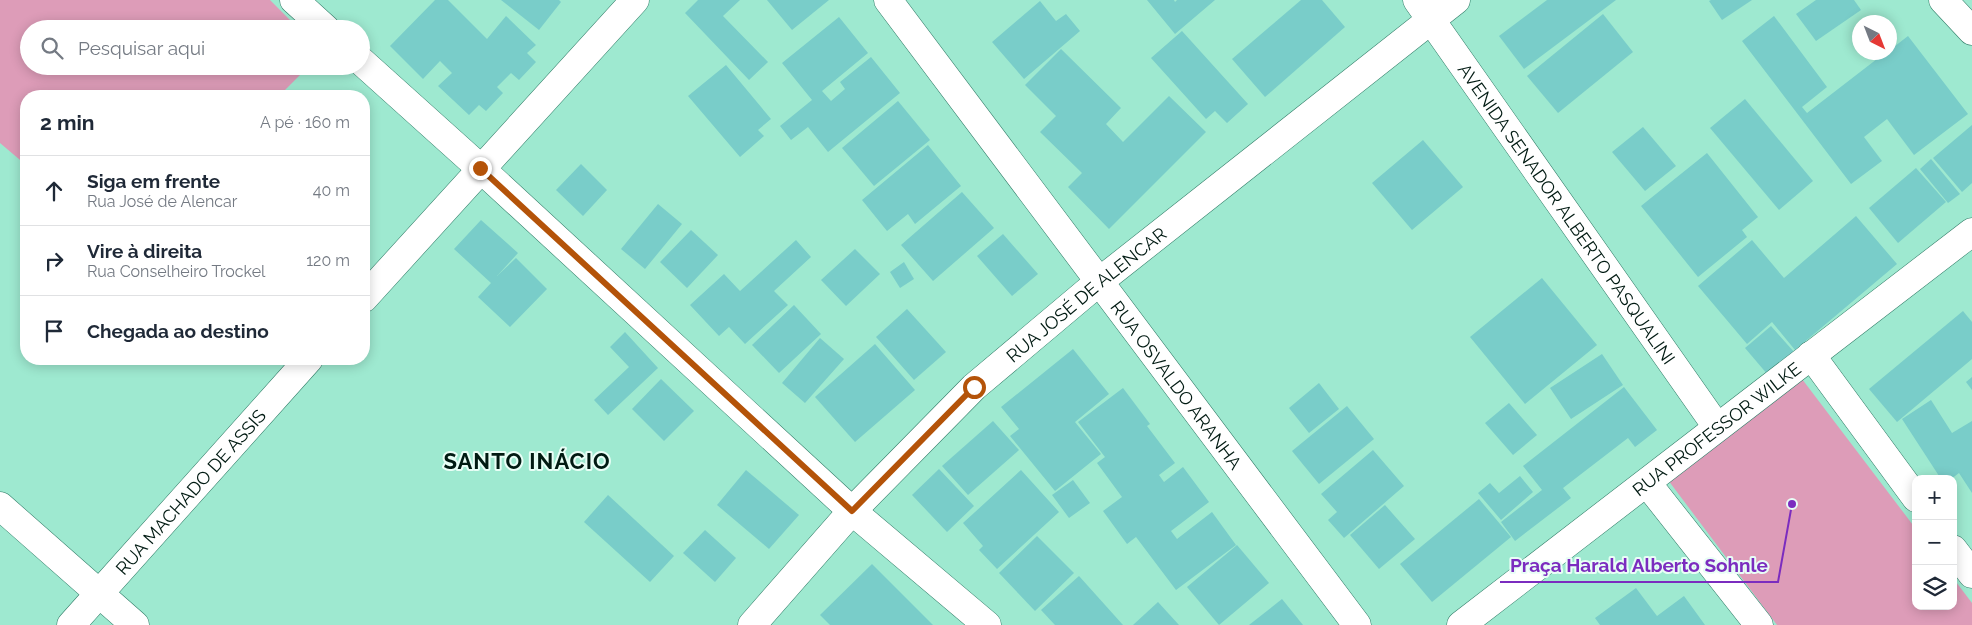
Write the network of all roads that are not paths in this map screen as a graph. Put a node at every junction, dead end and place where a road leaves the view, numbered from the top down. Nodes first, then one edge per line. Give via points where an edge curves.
1 (294, 0) edge
2 (636, 0) edge
3 (888, 0) edge
4 (1456, 0) edge
5 (1943, 0) edge
6 (1424, 10) edge
7 (316, 20) edge
8 (1972, 31) edge
9 (370, 69) edge
10 (480, 168) junction
11 (1972, 232) edge
12 (1100, 281) junction
13 (370, 291) edge
14 (1811, 355) junction
15 (305, 365) edge
16 (1717, 427) junction
17 (1647, 483) junction
18 (1912, 493) edge
19 (0, 506) edge
20 (852, 511) junction
21 (1957, 554) edge
22 (1972, 574) edge
23 (99, 593) junction
24 (71, 625) edge
25 (135, 625) edge
26 (752, 625) edge
27 (987, 625) edge
28 (1357, 625) edge
29 (1461, 625) edge
30 (1759, 625) edge

1 - 7 street
2 - 10 street
3 - 12 street, RUA OSVALDO ARANHA
4 - 6 street, RUA JOSÉ DE ALENCAR
5 - 8 street
6 - 12 street, RUA JOSÉ DE ALENCAR
6 - 16 street, AVENIDA SENADOR ALBERTO PASQUALINI
9 - 10 street
10 - 13 street
10 - 20 street
11 - 14 street, RUA PROFESSOR WILKE
12 - 20 street, RUA JOSÉ DE ALENCAR via 974,387
12 - 28 street, RUA OSVALDO ARANHA
14 - 16 street, RUA PROFESSOR WILKE
14 - 18 street
15 - 23 street, RUA MACHADO DE ASSIS
16 - 17 street, RUA PROFESSOR WILKE
17 - 29 street, RUA PROFESSOR WILKE
17 - 30 street
19 - 23 street
20 - 26 street, RUA JOSÉ DE ALENCAR
20 - 27 street
21 - 22 street
23 - 24 street, RUA MACHADO DE ASSIS
23 - 25 street

